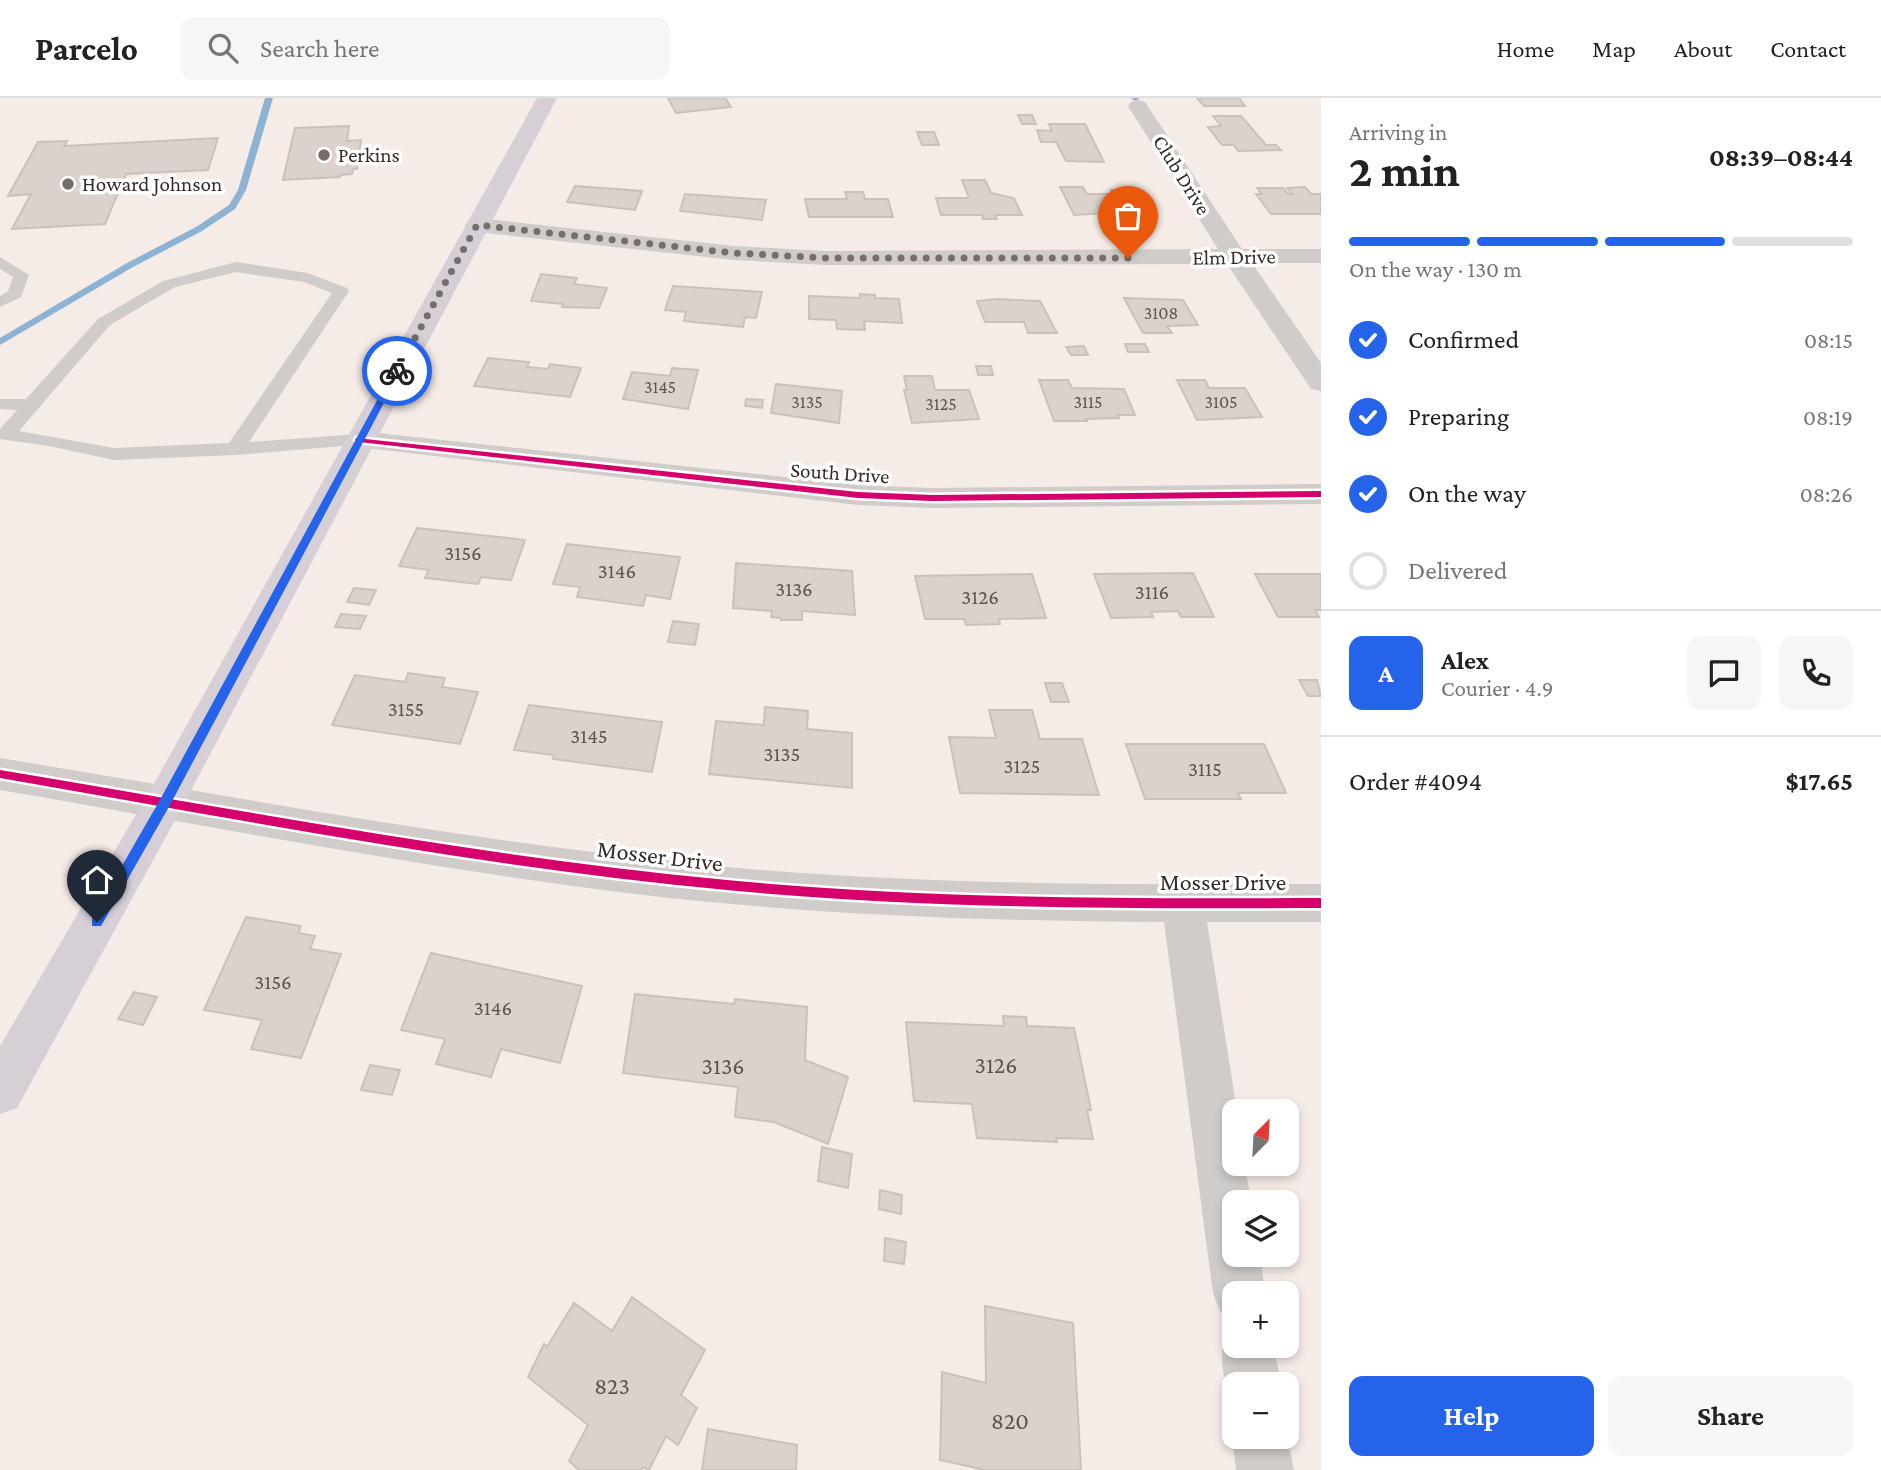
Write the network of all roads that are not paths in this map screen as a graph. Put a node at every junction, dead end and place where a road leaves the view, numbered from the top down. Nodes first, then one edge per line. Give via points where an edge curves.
1 (547, 98) edge
2 (1138, 106) dead end
3 (477, 225) junction
4 (1321, 256) edge
5 (1234, 257) junction
6 (0, 262) edge
7 (0, 302) edge
8 (1321, 383) edge
9 (0, 404) edge
10 (31, 405) junction
11 (359, 440) junction
12 (235, 449) junction
13 (1321, 494) edge
14 (0, 774) edge
15 (166, 801) junction
16 (1321, 903) edge
17 (1183, 904) junction
18 (0, 1091) edge
19 (1225, 1190) edge
20 (1262, 1449) edge
21 (1265, 1470) edge

1 - 3 main road
2 - 5 street, Club Drive
3 - 5 street, Elm Drive via 734,253 826,258
3 - 11 main road
4 - 5 street, Elm Drive
5 - 8 street, Club Drive
6 - 7 lane via 21,275 15,294
9 - 10 lane
10 - 12 lane via 5,435 114,454
10 - 12 lane via 104,322 169,284 236,267 307,278 341,291
11 - 12 lane
11 - 13 street, South Drive via 858,495
11 - 15 main road
14 - 15 street, Mosser Drive
15 - 17 street, Mosser Drive via 501,857 723,885 952,901
15 - 18 main road
16 - 17 street, Mosser Drive
17 - 19 street
20 - 21 street

